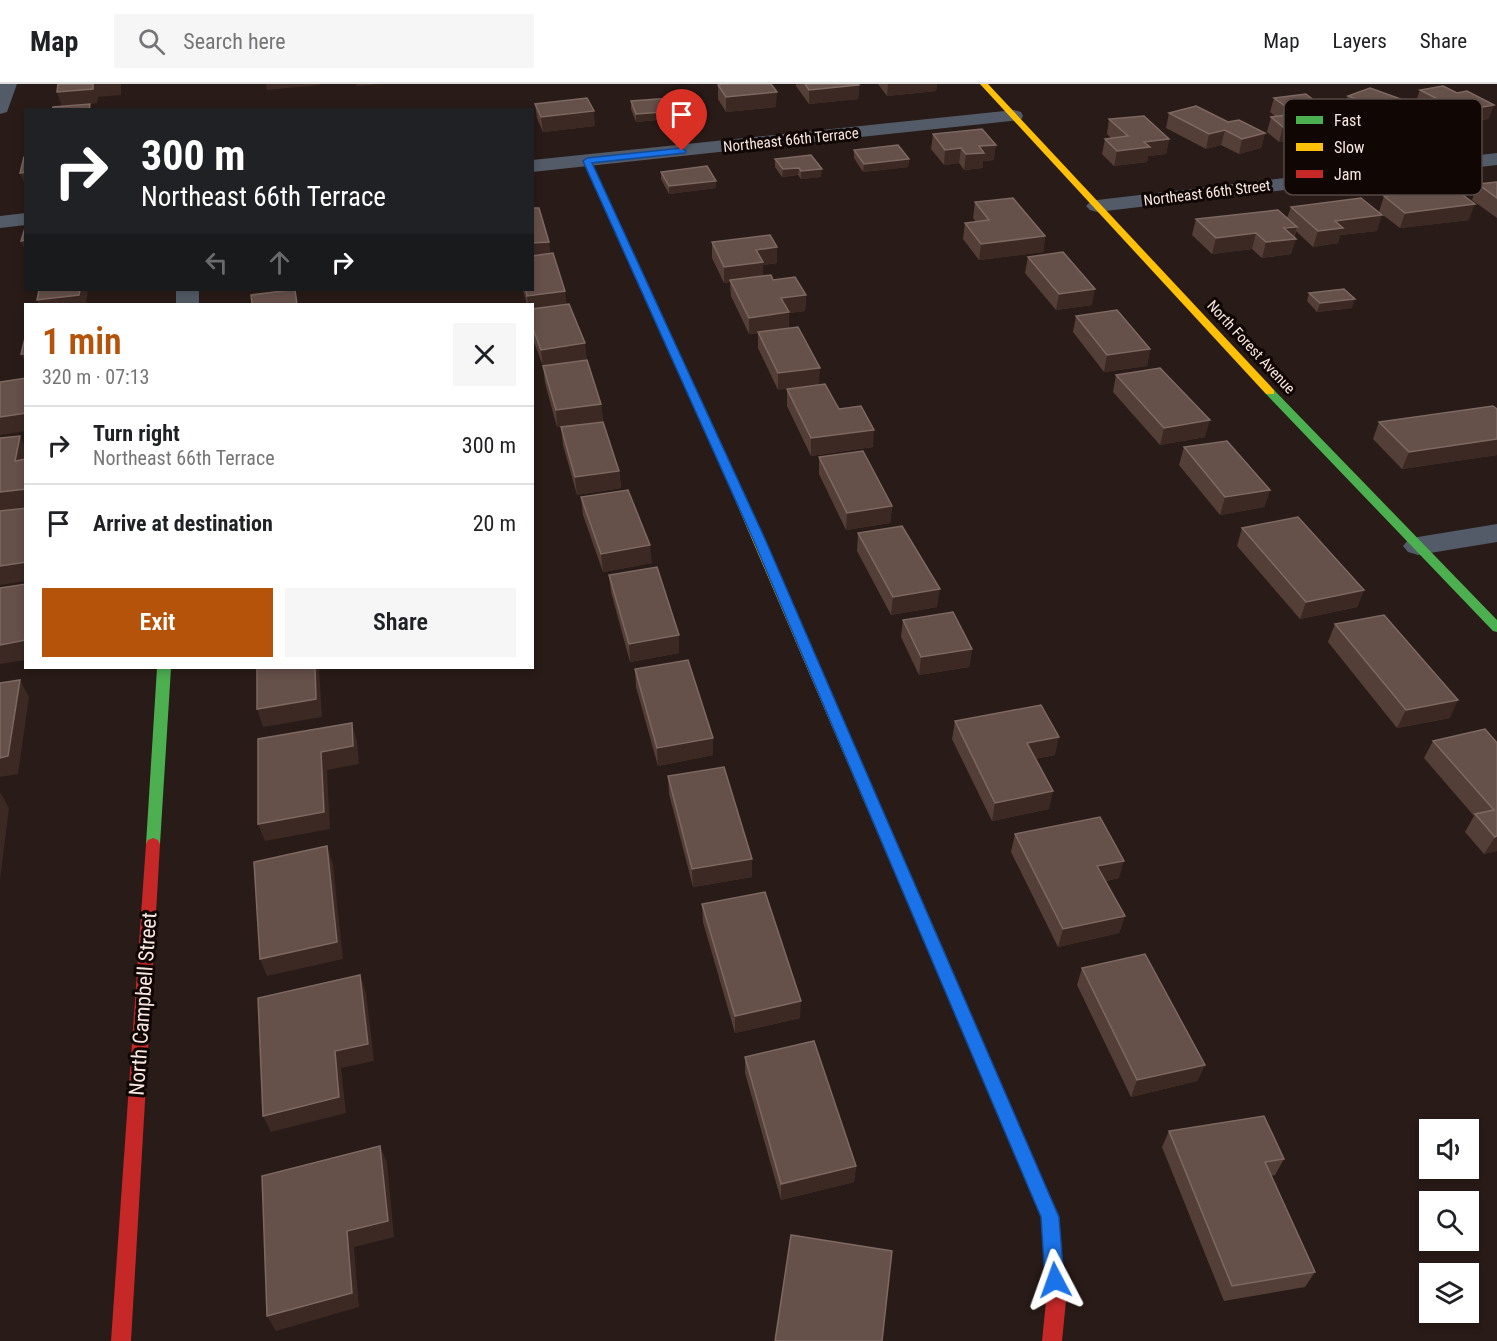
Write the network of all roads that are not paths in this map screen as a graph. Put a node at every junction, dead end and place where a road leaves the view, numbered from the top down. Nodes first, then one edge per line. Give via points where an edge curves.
1 (8, 84) edge
2 (984, 84) edge
3 (0, 108) edge
4 (1014, 116) junction
5 (1497, 159) edge
6 (587, 161) junction
7 (1482, 161) edge
8 (534, 166) edge
9 (1284, 184) edge
10 (1097, 206) junction
11 (24, 219) edge
12 (0, 222) edge
13 (1497, 533) edge
14 (1418, 546) junction
15 (1497, 628) edge
16 (164, 669) edge
17 (121, 1341) edge
18 (1052, 1341) edge

1 - 3 street
2 - 4 street, North Forest Avenue
4 - 6 street, Northeast 66th Terrace
4 - 10 street, North Forest Avenue
5 - 7 street, Northeast 66th Street
6 - 8 street, Northeast 66th Terrace
6 - 18 street via 759,539 1050,1217 1056,1301
9 - 10 street, Northeast 66th Street
10 - 14 street, North Forest Avenue
11 - 12 street
13 - 14 street
14 - 15 street, North Forest Avenue
16 - 17 street, North Campbell Street

